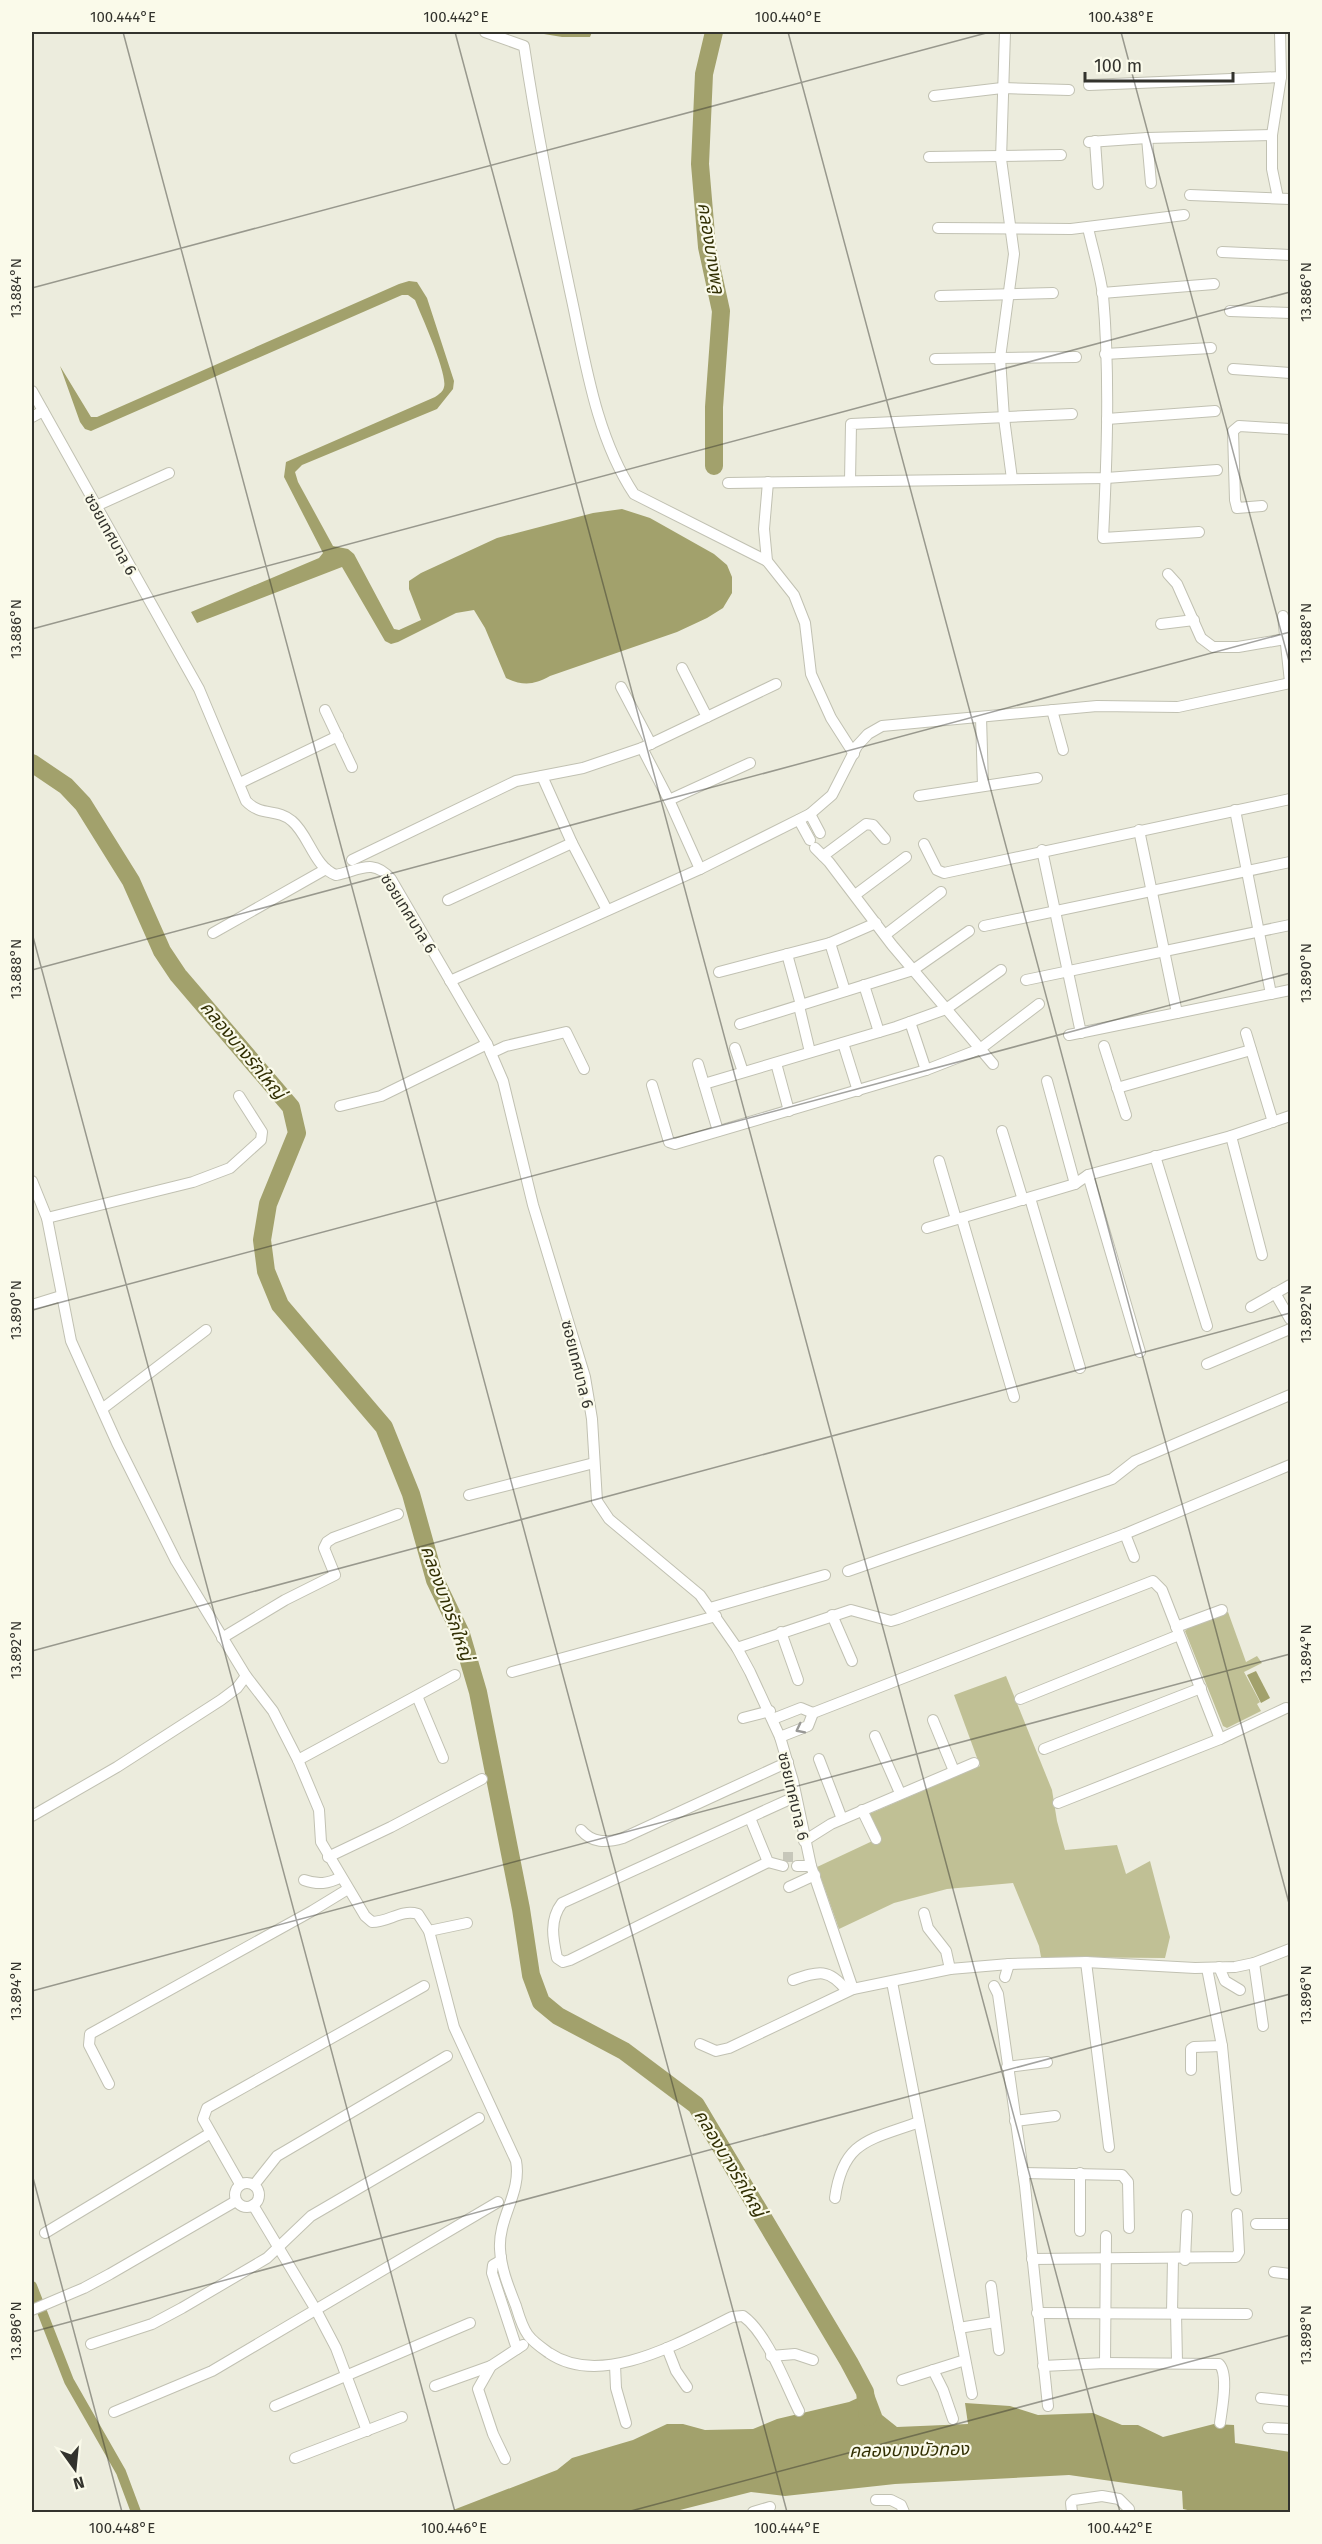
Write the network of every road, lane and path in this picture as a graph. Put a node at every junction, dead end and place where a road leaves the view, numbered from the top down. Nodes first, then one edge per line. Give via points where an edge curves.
1 (485, 32) edge
2 (1005, 32) edge
3 (1280, 32) edge
4 (1281, 77) junction
5 (1089, 85) dead end
6 (1002, 88) junction
7 (1069, 90) dead end
8 (934, 96) dead end
9 (1272, 135) junction
10 (1147, 138) junction
11 (1061, 155) dead end
12 (1001, 156) junction
13 (929, 157) dead end
14 (1151, 183) dead end
15 (1098, 184) dead end
16 (1190, 195) dead end
17 (1278, 198) junction
18 (1290, 199) edge
19 (1184, 215) dead end
20 (938, 228) dead end
21 (1011, 228) junction
22 (1088, 228) junction
23 (1222, 252) dead end
24 (1290, 255) edge
25 (1214, 284) dead end
26 (1053, 293) dead end
27 (1102, 293) junction
28 (1008, 294) junction
29 (940, 296) dead end
30 (1230, 311) dead end
31 (1290, 313) edge
32 (1211, 348) dead end
33 (1106, 354) junction
34 (1076, 357) dead end
35 (1000, 358) junction
36 (935, 359) dead end
37 (1233, 369) dead end
38 (1290, 373) edge
39 (32, 391) edge
40 (44, 411) junction
41 (1215, 411) dead end
42 (1072, 414) dead end
43 (32, 417) edge
44 (1004, 418) junction
45 (1107, 419) junction
46 (1290, 429) edge
47 (1217, 470) dead end
48 (169, 473) dead end
49 (1106, 478) junction
50 (1012, 479) junction
51 (850, 481) junction
52 (768, 482) junction
53 (728, 483) dead end
54 (96, 506) junction
55 (1262, 506) dead end
56 (1199, 532) dead end
57 (767, 561) junction
58 (1168, 574) dead end
59 (1283, 616) dead end
60 (1194, 620) junction
61 (1161, 624) dead end
62 (1285, 639) junction
63 (682, 668) dead end
64 (1290, 682) edge
65 (776, 684) dead end
66 (621, 687) dead end
67 (325, 710) dead end
68 (1052, 710) junction
69 (706, 717) junction
70 (981, 717) junction
71 (338, 736) junction
72 (646, 746) junction
73 (1063, 750) dead end
74 (854, 754) junction
75 (750, 763) dead end
76 (352, 767) dead end
77 (542, 776) junction
78 (1037, 778) dead end
79 (240, 783) junction
80 (983, 786) junction
81 (919, 796) dead end
82 (1290, 799) edge
83 (669, 800) junction
84 (1235, 810) junction
85 (810, 814) junction
86 (799, 820) junction
87 (1139, 830) junction
88 (885, 839) dead end
89 (572, 843) junction
90 (924, 844) dead end
91 (821, 848) junction
92 (1042, 850) junction
93 (906, 857) dead end
94 (352, 860) dead end
95 (1290, 862) edge
96 (327, 869) junction
97 (700, 869) junction
98 (1247, 871) junction
99 (1152, 891) junction
100 (941, 892) dead end
101 (855, 895) junction
102 (448, 900) dead end
103 (607, 910) junction
104 (1055, 911) junction
105 (876, 923) junction
106 (1290, 925) edge
107 (984, 926) dead end
108 (969, 931) dead end
109 (1258, 931) junction
110 (213, 933) dead end
111 (885, 934) junction
112 (830, 943) junction
113 (1164, 951) junction
114 (787, 954) junction
115 (914, 970) junction
116 (1001, 970) dead end
117 (1068, 971) junction
118 (719, 972) dead end
119 (1026, 980) dead end
120 (450, 981) junction
121 (864, 985) junction
122 (1290, 990) edge
123 (845, 991) junction
124 (1271, 994) junction
125 (1039, 1004) dead end
126 (800, 1005) junction
127 (946, 1009) junction
128 (1177, 1013) junction
129 (910, 1022) junction
130 (740, 1024) dead end
131 (879, 1032) junction
132 (1081, 1033) junction
133 (1246, 1033) dead end
134 (1070, 1035) dead end
135 (843, 1043) junction
136 (1104, 1046) dead end
137 (735, 1048) dead end
138 (489, 1049) junction
139 (980, 1049) junction
140 (1251, 1050) junction
141 (810, 1052) junction
142 (776, 1063) junction
143 (698, 1064) dead end
144 (993, 1064) dead end
145 (585, 1069) dead end
146 (926, 1070) junction
147 (743, 1072) junction
148 (1047, 1082) dead end
149 (704, 1084) junction
150 (652, 1085) dead end
151 (1118, 1088) junction
152 (858, 1090) junction
153 (239, 1096) dead end
154 (340, 1106) dead end
155 (789, 1111) junction
156 (1126, 1115) dead end
157 (1290, 1116) edge
158 (1273, 1122) junction
159 (718, 1131) junction
160 (1002, 1131) dead end
161 (1231, 1136) junction
162 (1155, 1156) junction
163 (939, 1161) dead end
164 (1088, 1175) junction
165 (32, 1181) edge
166 (1075, 1184) junction
167 (1026, 1199) junction
168 (47, 1218) junction
169 (959, 1219) junction
170 (927, 1228) dead end
171 (1262, 1255) dead end
172 (1290, 1285) edge
173 (1275, 1293) junction
174 (61, 1296) junction
175 (32, 1305) edge
176 (1251, 1306) dead end
177 (1290, 1319) edge
178 (1207, 1326) dead end
179 (1290, 1329) edge
180 (206, 1330) dead end
181 (1140, 1352) dead end
182 (1207, 1364) dead end
183 (1080, 1368) dead end
184 (1290, 1395) edge
185 (1014, 1397) dead end
186 (102, 1409) junction
187 (594, 1463) junction
188 (1290, 1466) edge
189 (469, 1495) dead end
190 (398, 1515) dead end
191 (1125, 1534) junction
192 (1134, 1557) dead end
193 (848, 1571) dead end
194 (825, 1575) dead end
195 (1222, 1610) dead end
196 (713, 1612) junction
197 (832, 1615) junction
198 (1177, 1630) junction
199 (781, 1632) junction
200 (222, 1638) junction
201 (737, 1648) junction
202 (852, 1661) dead end
203 (512, 1672) dead end
204 (455, 1675) dead end
205 (246, 1676) junction
206 (798, 1680) dead end
207 (1201, 1688) junction
208 (417, 1696) junction
209 (1020, 1700) dead end
210 (1286, 1708) dead end
211 (813, 1713) junction
212 (771, 1715) junction
213 (743, 1718) dead end
214 (933, 1720) dead end
215 (875, 1736) dead end
216 (780, 1737) junction
217 (1220, 1739) junction
218 (1044, 1749) dead end
219 (443, 1758) dead end
220 (819, 1759) dead end
221 (298, 1760) junction
222 (788, 1762) junction
223 (974, 1763) dead end
224 (954, 1771) junction
225 (482, 1779) dead end
226 (900, 1793) junction
227 (788, 1800) dead end
228 (1058, 1803) dead end
229 (862, 1810) junction
230 (32, 1816) edge
231 (750, 1818) junction
232 (842, 1819) junction
233 (581, 1830) dead end
234 (876, 1839) dead end
235 (804, 1841) junction
236 (328, 1857) junction
237 (796, 1862) tunnel mouth
238 (811, 1866) junction
239 (341, 1877) junction
240 (304, 1880) dead end
241 (789, 1887) dead end
242 (348, 1889) junction
243 (924, 1913) dead end
244 (467, 1923) dead end
245 (429, 1931) junction
246 (1290, 1948) edge
247 (1086, 1962) junction
248 (1254, 1963) junction
249 (1009, 1964) junction
250 (989, 1966) junction
251 (1219, 1967) junction
252 (1207, 1968) junction
253 (950, 1970) junction
254 (793, 1980) dead end
255 (892, 1982) junction
256 (998, 1984) junction
257 (424, 1986) dead end
258 (850, 1990) junction
259 (1240, 1990) dead end
260 (1263, 2026) dead end
261 (700, 2044) dead end
262 (1222, 2046) junction
263 (447, 2056) dead end
264 (1047, 2062) dead end
265 (1007, 2067) junction
266 (1191, 2070) dead end
267 (109, 2084) dead end
268 (1055, 2116) dead end
269 (479, 2118) dead end
270 (1015, 2121) junction
271 (919, 2122) junction
272 (209, 2133) junction
273 (1109, 2147) dead end
274 (1023, 2173) junction
275 (1080, 2174) junction
276 (240, 2184) junction
277 (254, 2185) junction
278 (1236, 2190) dead end
279 (836, 2198) dead end
280 (236, 2201) junction
281 (498, 2202) dead end
282 (253, 2205) junction
283 (1237, 2214) dead end
284 (1187, 2215) dead end
285 (1256, 2224) dead end
286 (1290, 2224) edge
287 (1129, 2229) dead end
288 (1080, 2231) dead end
289 (45, 2233) dead end
290 (1106, 2236) dead end
291 (279, 2248) junction
292 (501, 2258) junction
293 (1105, 2258) junction
294 (1032, 2259) junction
295 (1173, 2259) junction
296 (1185, 2259) junction
297 (1274, 2272) dead end
298 (1290, 2274) edge
299 (991, 2286) dead end
300 (33, 2309) edge
301 (316, 2310) junction
302 (1104, 2312) junction
303 (1037, 2313) junction
304 (1174, 2313) junction
305 (1246, 2314) dead end
306 (995, 2322) junction
307 (470, 2323) dead end
308 (959, 2328) junction
309 (524, 2343) junction
310 (91, 2344) dead end
311 (667, 2348) junction
312 (999, 2350) dead end
313 (771, 2356) junction
314 (813, 2360) dead end
315 (965, 2360) junction
316 (1177, 2362) junction
317 (1105, 2363) junction
318 (615, 2365) junction
319 (491, 2366) junction
320 (1043, 2366) junction
321 (933, 2370) junction
322 (346, 2374) junction
323 (902, 2380) dead end
324 (435, 2386) dead end
325 (687, 2387) dead end
326 (972, 2394) dead end
327 (1261, 2398) dead end
328 (1290, 2401) edge
329 (275, 2406) dead end
330 (1048, 2406) dead end
331 (799, 2411) dead end
332 (114, 2412) dead end
333 (402, 2417) dead end
334 (953, 2420) dead end
335 (626, 2423) dead end
336 (1220, 2423) dead end
337 (1268, 2428) dead end
338 (1290, 2428) edge
339 (367, 2431) junction
340 (295, 2458) dead end
341 (505, 2459) dead end
342 (876, 2500) dead end
343 (770, 2507) dead end
344 (1129, 2509) dead end
345 (753, 2512) edge
346 (904, 2512) edge
347 (1072, 2512) edge

1 - 57 street via 524,46 534,113 586,364 602,425 621,473 634,494
2 - 6 street
3 - 4 street
4 - 5 street
4 - 9 street
6 - 7 street
6 - 8 street
6 - 12 street
9 - 10 street
9 - 17 street via 1272,169
10 - 14 street
10 - 15 street via 1092,141
11 - 12 street
12 - 13 street
12 - 21 street
16 - 17 street
17 - 18 street
19 - 22 street
20 - 21 street
21 - 22 street
21 - 28 street via 1014,254
22 - 27 street
23 - 24 street
25 - 27 street
26 - 28 street
27 - 33 street
28 - 29 street
28 - 35 street
30 - 31 street
32 - 33 street
33 - 45 street
34 - 35 street
35 - 36 street
35 - 44 street
37 - 38 street
39 - 40 street, ซอยเทศบาล 6
40 - 43 street
40 - 54 street, ซอยเทศบาล 6
41 - 45 street
42 - 44 street
44 - 50 street
44 - 51 street via 851,424
45 - 49 street
46 - 55 street via 1239,426 1233,431 1238,508
47 - 49 street
48 - 54 street
49 - 50 street
49 - 56 street via 1103,538
50 - 51 street
51 - 52 street
52 - 53 street
52 - 57 street via 764,529
54 - 79 street, ซอยเทศบาล 6 via 199,689
57 - 74 street via 794,595 805,623 811,674 831,718
58 - 60 street via 1178,584
59 - 62 street
60 - 61 street
60 - 62 street via 1201,638 1213,647
62 - 64 street
63 - 69 street
64 - 68 street via 1178,707
65 - 69 street
66 - 72 street
67 - 71 street
68 - 70 street
68 - 73 street
69 - 72 street
70 - 74 street via 882,726 868,734
70 - 80 street
71 - 76 street
71 - 79 street
72 - 77 street via 583,768
72 - 83 street
74 - 85 street via 832,795
75 - 83 street
77 - 89 street
77 - 94 street via 516,781
78 - 80 street
79 - 96 street, ซอยเทศบาล 6 via 246,801 255,810 284,815 295,823
80 - 81 street
82 - 84 street
83 - 97 street
84 - 87 street
84 - 98 street
85 - 86 street
85 - 91 street
86 - 91 street
86 - 97 street
87 - 92 street
87 - 99 street
88 - 91 street via 873,825 866,824
89 - 102 street
89 - 103 street
90 - 92 street via 937,870 944,873
91 - 101 street
92 - 104 street
93 - 101 street
95 - 98 street
96 - 110 street
96 - 120 street, ซอยเทศบาล 6 via 336,875 371,866 382,868
97 - 103 street
98 - 99 street
98 - 109 street
99 - 104 street
99 - 113 street
100 - 111 street
101 - 105 street
103 - 120 street
104 - 107 street
104 - 117 street
105 - 111 street
105 - 112 street
106 - 109 street
108 - 115 street
109 - 113 street
109 - 124 street
111 - 115 street
112 - 114 street
112 - 123 street
113 - 117 street
113 - 128 street
114 - 118 street
114 - 126 street
115 - 121 street
115 - 127 street
116 - 127 street
117 - 119 street
117 - 132 street
120 - 138 street, ซอยเทศบาล 6
121 - 123 street
121 - 131 street
122 - 124 street
123 - 126 street
124 - 128 street
125 - 139 street
126 - 130 street
126 - 141 street
127 - 129 street
127 - 139 street
128 - 132 street
129 - 131 street
129 - 146 street
131 - 135 street
132 - 134 street
133 - 140 street
135 - 141 street
135 - 152 street
136 - 151 street
137 - 147 street
138 - 145 street via 566,1032
138 - 154 street via 381,1096
138 - 187 street, ซอยเทศบาล 6 via 503,1081 533,1205 585,1377
139 - 144 street
139 - 146 street
140 - 151 street
140 - 158 street
141 - 142 street
142 - 147 street
142 - 155 street
143 - 149 street
146 - 152 street
147 - 149 street
148 - 166 street
149 - 159 street
150 - 159 street via 669,1142
151 - 156 street
152 - 155 street
153 - 168 street via 262,1132 261,1140 230,1168 193,1182
155 - 159 street
157 - 158 street
158 - 161 street
160 - 167 street
161 - 162 street
161 - 171 street
162 - 164 street
162 - 178 street
163 - 169 street
164 - 166 street
164 - 181 street
165 - 168 street
166 - 167 street
167 - 169 street
167 - 183 street
168 - 174 street
169 - 170 street
169 - 185 street
172 - 173 street
173 - 176 street
173 - 177 street
174 - 175 street
174 - 186 street via 71,1341
179 - 182 street
180 - 186 street
184 - 193 street via 1135,1461 1112,1479
186 - 200 street via 176,1561
187 - 189 street
187 - 196 street, ซอยเทศบาล 6 via 597,1501 609,1519 688,1583
188 - 191 street
190 - 200 street via 327,1542 324,1548 335,1575
191 - 192 street
191 - 197 street via 891,1621 851,1610
194 - 196 street
195 - 198 street
196 - 201 street, ซอยเทศบาล 6
196 - 203 street
197 - 199 street
197 - 202 street
198 - 207 street
198 - 209 street
198 - 211 street via 1162,1590 1153,1581
199 - 201 street
199 - 206 street
200 - 205 street
201 - 212 street, ซอยเทศบาล 6
204 - 208 street
205 - 221 street via 273,1711
205 - 230 street via 221,1700
207 - 217 street
207 - 218 street
208 - 219 street
208 - 221 street
210 - 217 street
211 - 212 street via 801,1708
211 -> 216 street via 808,1726
212 - 213 street
212 - 216 street, ซอยเทศบาล 6
214 - 224 street
215 - 226 street
216 - 222 street, ซอยเทศบาล 6
217 - 228 street
220 - 232 street
221 - 236 street via 319,1810 321,1842
222 - 233 street via 623,1839 598,1841 589,1839
222 - 235 street, ซอยเทศบาล 6
223 - 224 street
224 - 226 street
225 - 236 street
226 - 229 street
227 - 231 street
229 - 232 street
229 - 234 street
231 - 231 street via 562,1904 553,1922 557,1958 563,1962 570,1960 777,1862
232 - 235 street
235 - 238 street, ซอยเทศบาล 6
236 - 239 street
237 - 238 street
238 - 241 street
238 - 258 street, ซอยเทศบาล 6
239 - 240 street via 329,1883
239 - 242 street
242 - 245 street via 372,1922 408,1911 418,1914
242 - 267 street via 90,2034 89,2045
243 - 253 street via 928,1928 946,1951
244 - 245 street
245 - 292 street via 454,2027 519,2173 503,2224
246 - 248 street
247 - 249 street
247 - 252 street
247 - 273 street
248 - 251 street
248 - 260 street
249 - 250 street
249 - 256 street
250 - 253 street
250 - 256 street
251 - 252 street
251 - 259 street via 1229,1985
252 - 262 street
253 - 255 street
254 - 258 street via 824,1972
255 - 258 street
255 - 271 street
256 - 265 street
257 - 272 street via 207,2108 202,2119
258 - 261 street via 729,2048 716,2051
262 - 266 street via 1194,2047 1190,2053
262 - 278 street
263 - 277 street via 277,2156
264 - 265 street
265 - 270 street
268 - 270 street
269 - 291 street via 311,2216
270 - 274 street
271 - 279 street via 862,2143 847,2158 838,2177
271 - 308 street
272 - 276 street
272 - 289 street
274 - 275 street
274 - 294 street
275 - 287 street via 1126,2177
275 - 288 street
276 - 277 street
276 - 280 street via 235,2192
277 - 282 street via 259,2198
280 - 282 street via 243,2207
280 - 300 street via 110,2274
281 - 301 street
282 - 291 street
283 - 296 street via 1236,2257
284 - 296 street
285 - 286 street
290 - 293 street
291 - 301 street
291 - 310 street via 152,2324
292 - 309 street
292 - 309 street via 493,2265 492,2273
293 - 294 street
293 - 295 street
293 - 302 street
294 - 303 street
295 - 296 street
295 - 304 street
297 - 298 street
299 - 306 street
301 - 322 street
301 - 332 street via 212,2371
302 - 303 street
302 - 304 street
302 - 317 street
303 - 320 street
304 - 305 street
304 - 316 street
306 - 308 street
306 - 312 street
307 - 322 street
308 - 315 street
309 - 318 street via 559,2360
309 - 319 street
311 - 313 street via 732,2317 742,2316 752,2322
311 - 318 street
311 - 325 street
313 - 314 street via 795,2354
313 - 331 street
315 - 321 street
315 - 326 street
316 - 317 street
316 - 336 street via 1219,2364 1224,2368
317 - 320 street
318 - 335 street via 616,2388
319 - 324 street
319 - 341 street via 478,2396
320 - 330 street
321 - 323 street
321 - 334 street
322 - 329 street
322 - 339 street
327 - 328 street
333 - 339 street
337 - 338 street
339 - 340 street
342 - 346 street via 891,2500 901,2505
343 - 345 street
344 - 347 street via 1119,2499 1101,2496 1074,2500

